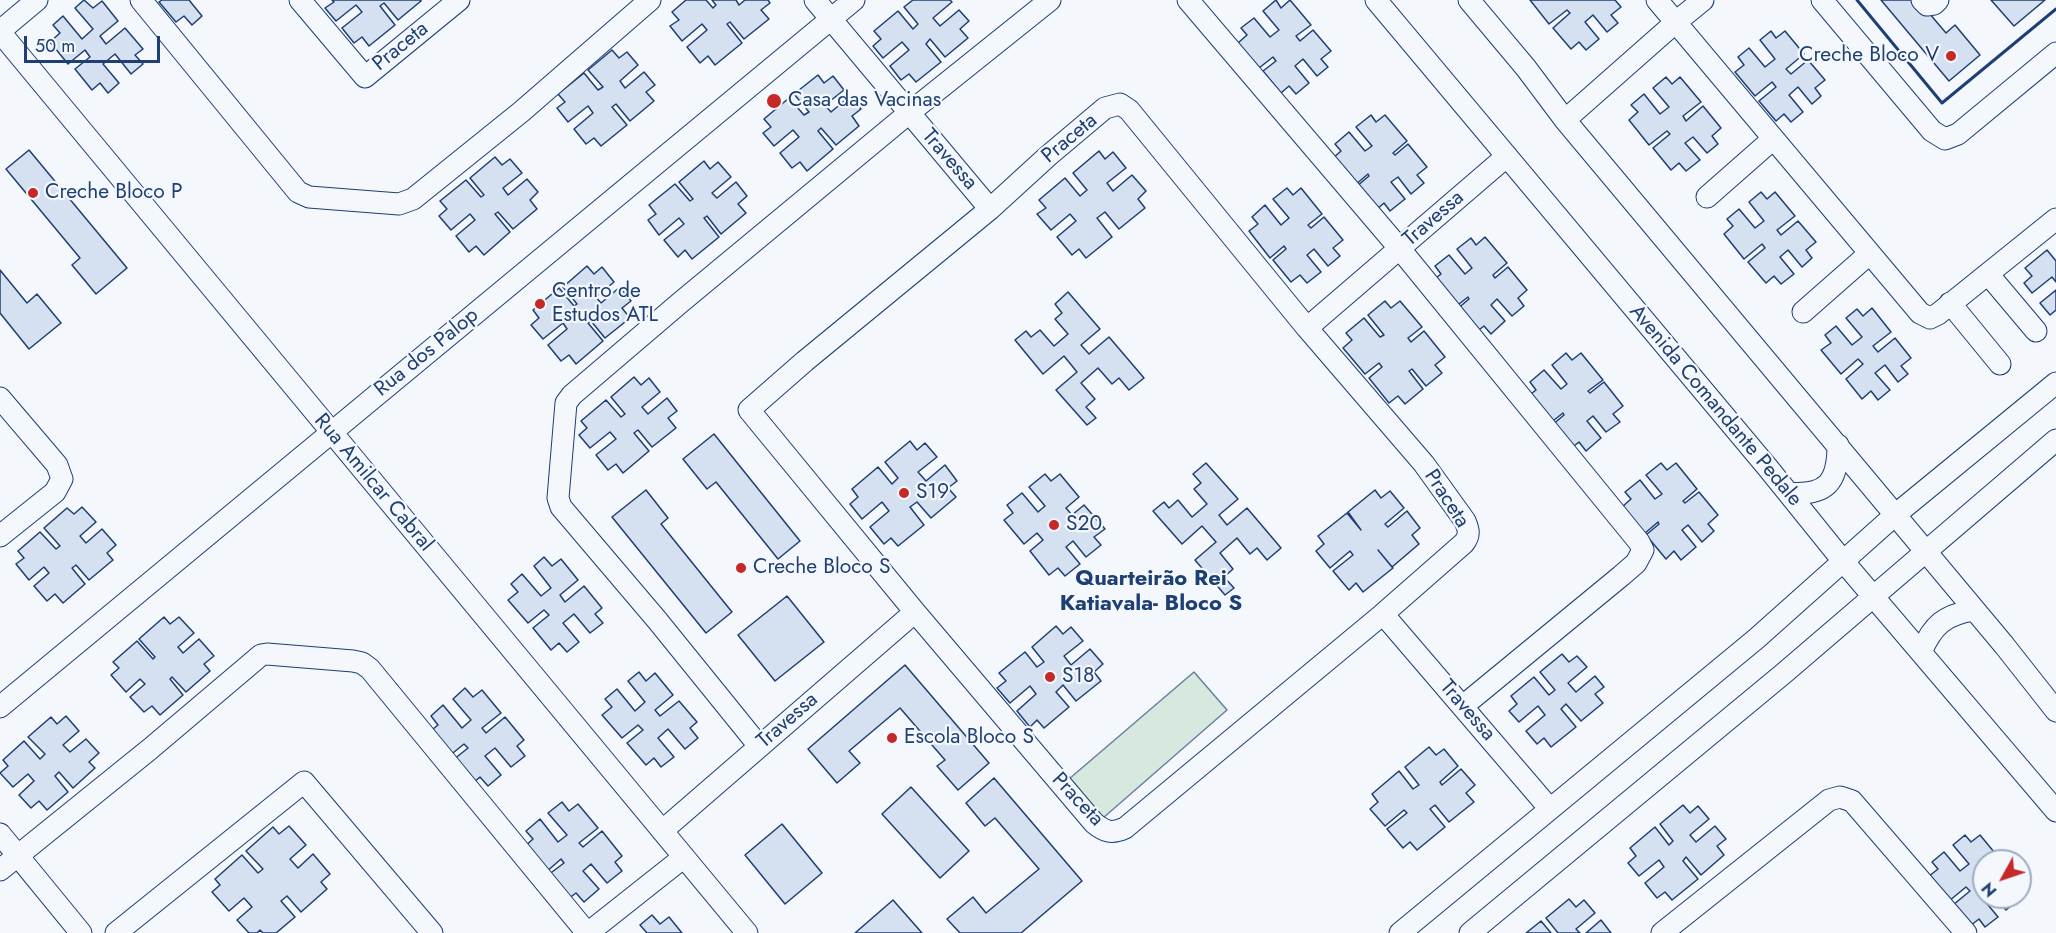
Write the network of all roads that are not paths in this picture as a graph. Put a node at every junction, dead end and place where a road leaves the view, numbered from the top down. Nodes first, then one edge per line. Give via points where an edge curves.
1 (37, 0) edge
2 (141, 0) edge
3 (300, 0) edge
4 (459, 0) edge
5 (650, 0) edge
6 (814, 0) edge
7 (855, 0) edge
8 (1050, 0) edge
9 (1188, 0) edge
10 (1376, 0) edge
11 (1469, 0) edge
12 (1657, 0) edge
13 (1702, 0) edge
14 (1822, 0) edge
15 (1922, 0) edge
16 (1938, 0) edge
17 (832, 20) junction
18 (1676, 22) junction
19 (0, 32) edge
20 (2056, 53) edge
21 (909, 113) junction
22 (1565, 120) junction
23 (1773, 139) junction
24 (1507, 156) junction
25 (1707, 197) dead end
26 (990, 209) junction
27 (2056, 219) edge
28 (1400, 249) junction
29 (1869, 254) junction
30 (1988, 274) junction
31 (1950, 303) junction
32 (1803, 312) dead end
33 (1307, 328) junction
34 (2036, 331) dead end
35 (2000, 364) dead end
36 (2056, 382) edge
37 (0, 398) edge
38 (331, 432) junction
39 (2056, 440) edge
40 (1838, 445) junction
41 (1788, 493) junction
42 (1895, 515) junction
43 (0, 536) edge
44 (1925, 552) junction
45 (1843, 561) junction
46 (1873, 597) junction
47 (1974, 610) junction
48 (915, 612) junction
49 (1383, 614) junction
50 (1921, 652) junction
51 (1463, 706) junction
52 (0, 707) edge
53 (2056, 711) edge
54 (759, 746) junction
55 (1550, 809) junction
56 (2056, 811) edge
57 (662, 831) junction
58 (0, 834) edge
59 (18, 855) junction
60 (684, 857) junction
61 (0, 870) edge
62 (81, 933) edge
63 (116, 933) edge
64 (432, 933) edge
65 (588, 933) edge
66 (747, 933) edge
67 (1400, 933) edge
68 (1470, 933) edge
69 (1662, 933) edge
70 (1966, 933) edge

1 - 19 street
2 - 5 street via 298,192 309,197 399,204 413,199 521,112
3 - 4 street, Praceta via 365,77
6 - 17 street, Travessa
7 - 17 street, Rua dos Palop
8 - 21 street
9 - 28 street
10 - 24 street, Avenida Comandante Pedale
11 - 22 street
12 - 18 street
13 - 18 street
14 - 20 street via 1932,131 1945,139 1958,135
15 - 16 street via 1927,5
17 - 21 street, Travessa
17 - 38 street, Rua dos Palop
18 - 22 street
18 - 23 street
19 - 38 street, Rua Amilcar Cabral
21 - 26 street, Travessa
21 - 54 street via 566,403 558,498 561,507
22 - 40 street
23 - 25 street
23 - 29 street
24 - 28 street, Travessa
24 - 41 street, Avenida Comandante Pedale
26 - 33 street, Praceta via 1105,108 1120,104 1130,110
26 - 48 street, Praceta via 749,410
27 - 30 street
28 - 33 street, Travessa
28 - 51 street via 1643,550 1621,576
29 - 31 street via 1920,313 1930,318
29 - 32 street
30 - 31 street
30 - 34 street
31 - 35 street
33 - 49 street, Praceta via 1424,464 1469,530 1464,543
36 - 42 street
37 - 43 street via 57,465 62,479 55,492
38 - 52 street, Rua dos Palop
38 - 57 street, Rua Amilcar Cabral
39 - 44 street
40 - 41 street via 1835,476 1830,482 1813,492
40 - 42 street
41 - 45 street, Avenida Comandante Pedale
42 - 44 street
42 - 45 street
44 - 46 street
44 - 47 street
45 - 46 street, Avenida Comandante Pedale
45 - 55 street
46 - 50 street, Avenida Comandante Pedale
46 - 68 street
47 - 50 street via 1955,614 1940,623
47 - 53 street
48 - 49 street, Praceta via 1094,823 1109,832 1125,828
48 - 54 street, Travessa
49 - 51 street, Travessa
50 - 56 street, Avenida Comandante Pedale
51 - 55 street, Travessa
54 - 57 street, Travessa
55 - 67 street
57 - 60 street, Rua Amilcar Cabral
58 - 59 street
59 - 61 street
59 - 62 street
59 - 65 street via 261,655 362,663
60 - 65 street
60 - 66 street, Rua Amilcar Cabral
63 - 64 street via 304,782
69 - 70 street via 1829,800 1840,797 1852,801

